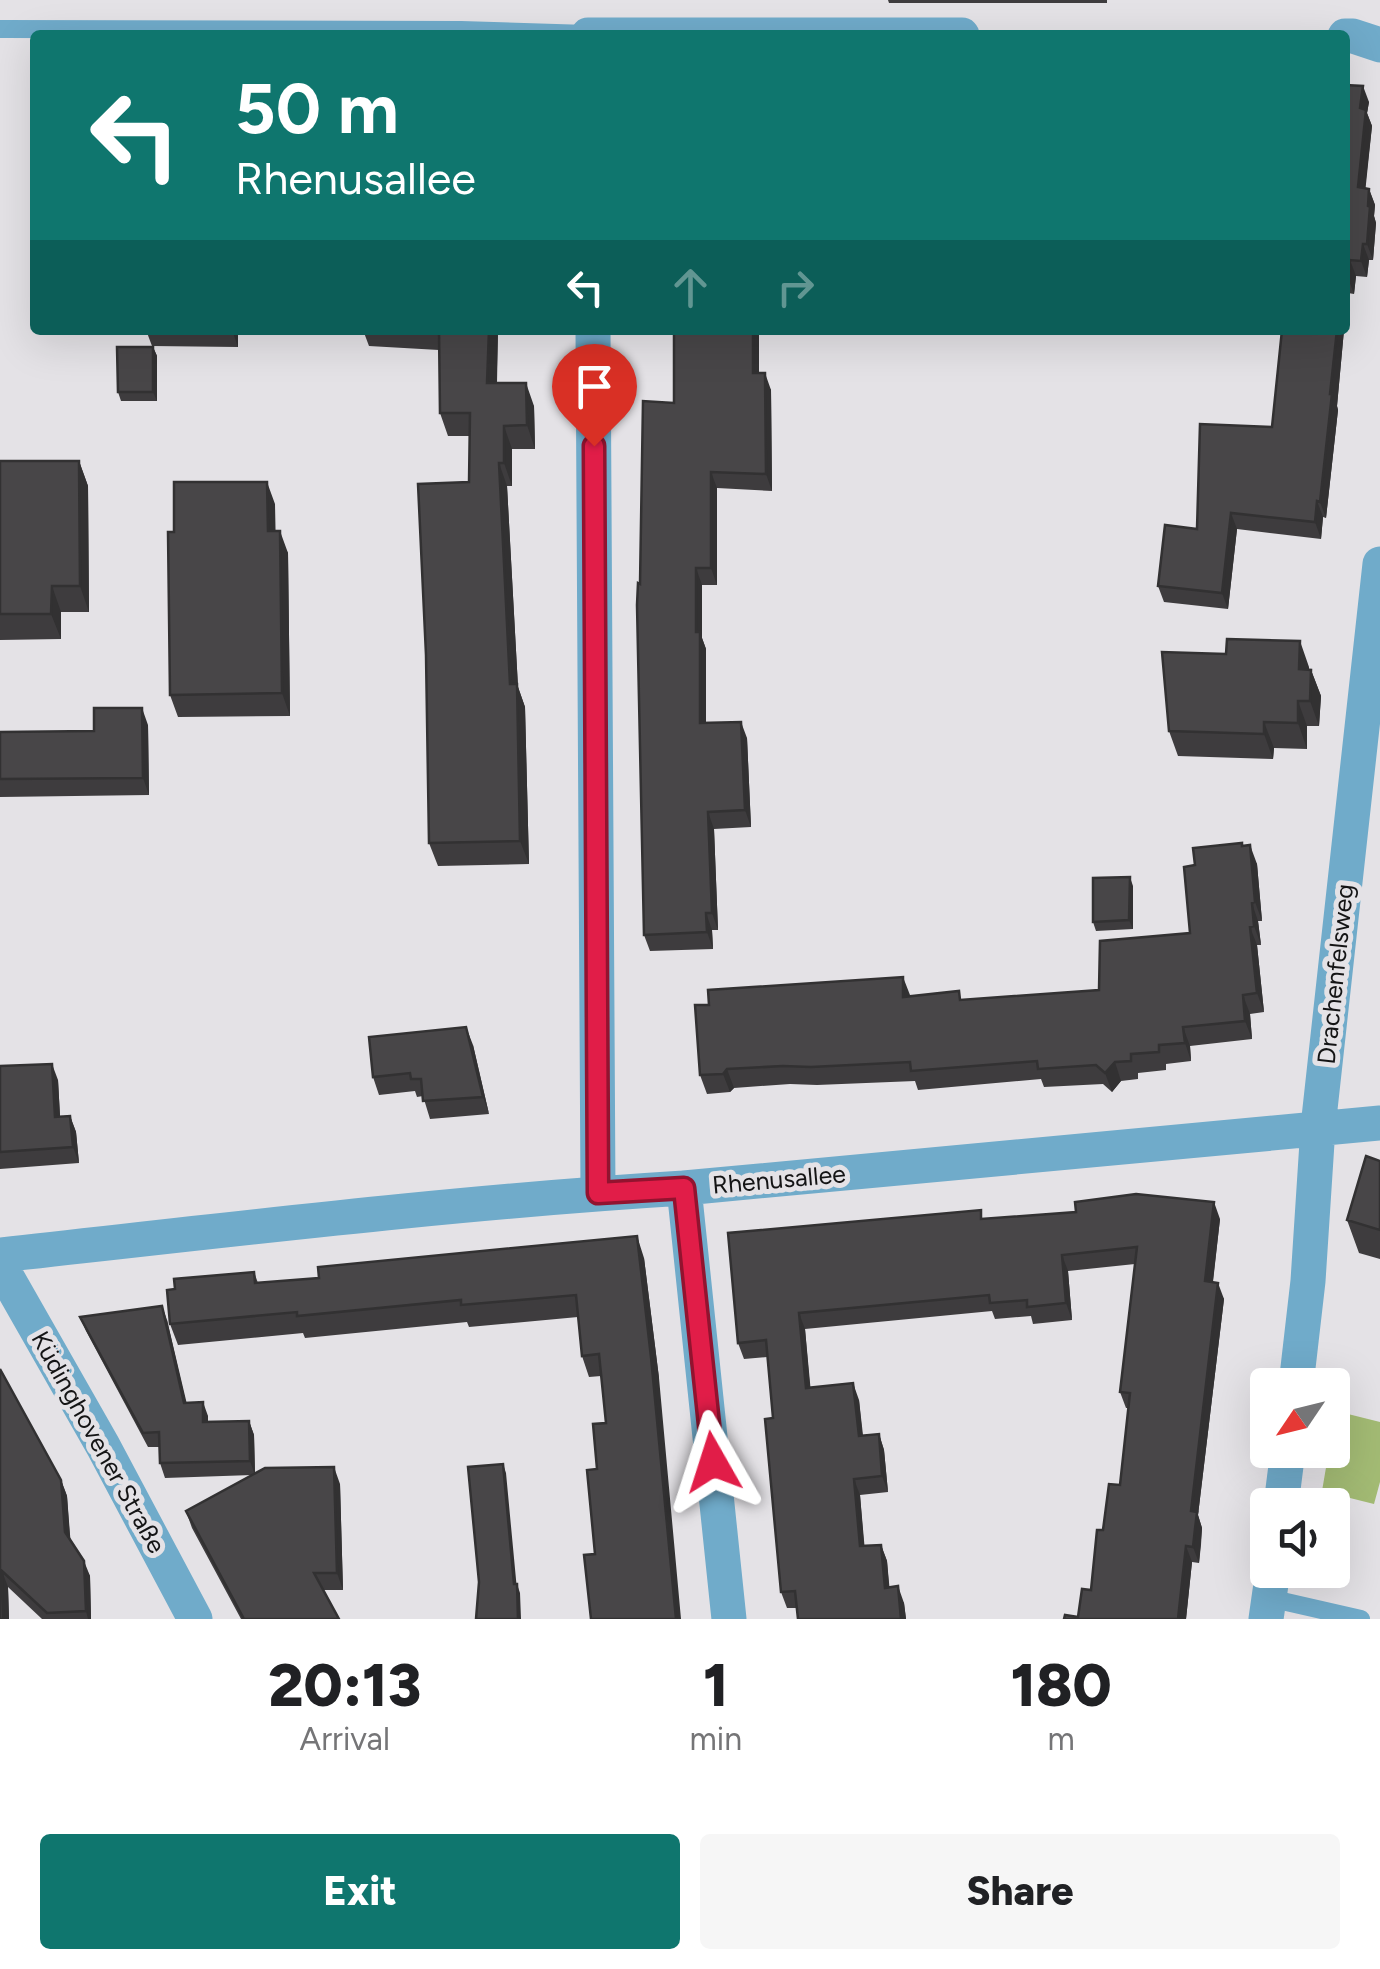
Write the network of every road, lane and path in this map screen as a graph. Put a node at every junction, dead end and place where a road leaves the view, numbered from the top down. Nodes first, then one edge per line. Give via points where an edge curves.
1 (0, 29) edge
2 (461, 30) edge
3 (593, 335) edge
4 (1380, 564) edge
5 (1380, 1122) edge
6 (1318, 1127) junction
7 (684, 1188) junction
8 (598, 1193) junction
9 (0, 1255) edge
10 (0, 1265) edge
11 (1298, 1368) edge
12 (1269, 1596) edge
13 (195, 1619) edge
14 (729, 1619) edge
15 (1361, 1619) edge

1 - 2 lane
3 - 8 street
4 - 6 street, Drachenfelsweg
5 - 6 street, Rhenusallee
6 - 7 street, Rhenusallee
6 - 11 street, Drachenfelsweg
7 - 8 street, Rhenusallee
7 - 14 street
8 - 9 street, Rhenusallee
10 - 13 street, Küdinghovener Straße
12 - 15 lane

